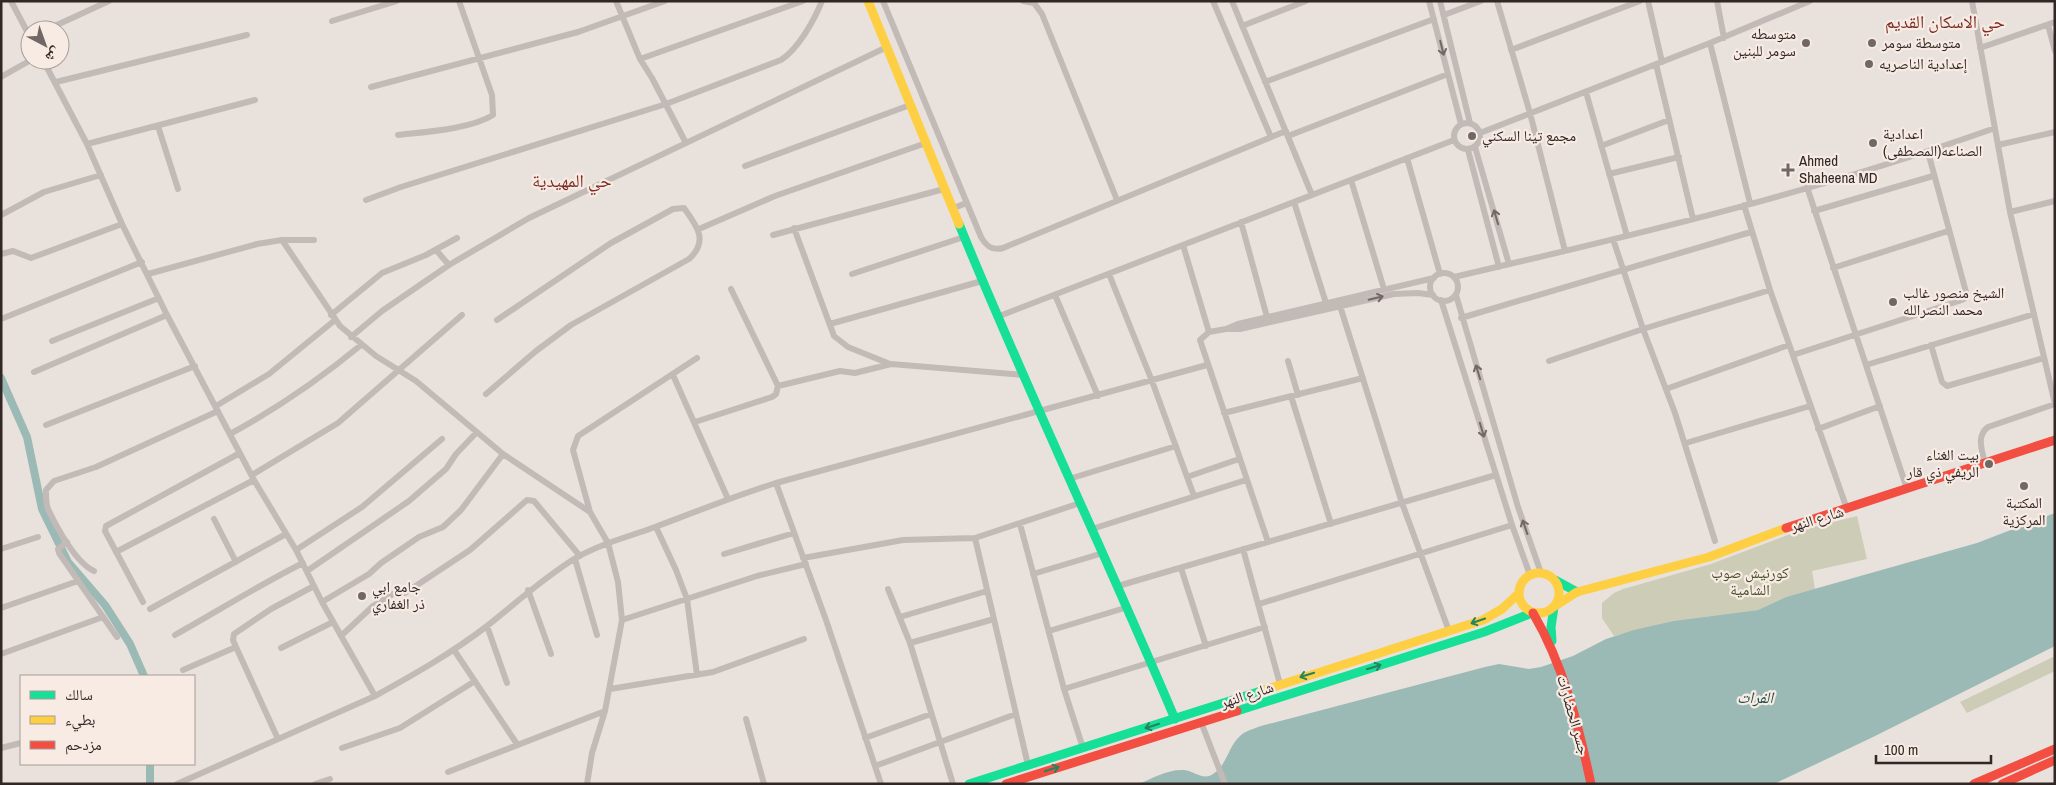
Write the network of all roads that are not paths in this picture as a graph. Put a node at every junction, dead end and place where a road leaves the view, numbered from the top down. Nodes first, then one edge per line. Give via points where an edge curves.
1 (11, 1) edge
2 (109, 1) edge
3 (398, 1) edge
4 (616, 1) edge
5 (665, 1) edge
6 (803, 1) edge
7 (822, 1) edge
8 (868, 1) edge
9 (883, 1) edge
10 (1023, 1) edge
11 (1213, 1) edge
12 (1232, 1) edge
13 (1306, 1) edge
14 (1429, 1) edge
15 (1440, 1) edge
16 (1481, 1) edge
17 (1497, 1) edge
18 (1640, 1) edge
19 (1648, 1) edge
20 (1717, 1) edge
21 (1810, 1) edge
22 (1972, 1) edge
23 (460, 2) edge
24 (1444, 15) junction
25 (623, 16) junction
26 (1434, 18) junction
27 (21, 20) edge
28 (68, 20) edge
29 (332, 21) dead end
30 (2055, 22) edge
31 (2048, 25) junction
32 (1242, 26) junction
33 (247, 35) dead end
34 (1724, 38) junction
35 (1710, 43) junction
36 (887, 47) junction
37 (1980, 48) junction
38 (1511, 50) junction
39 (2055, 52) edge
40 (480, 59) junction
41 (640, 59) junction
42 (1659, 63) junction
43 (20, 67) edge
44 (49, 70) edge
45 (1448, 74) junction
46 (1, 77) edge
47 (56, 82) junction
48 (1265, 82) junction
49 (371, 87) dead end
50 (1586, 92) junction
51 (255, 100) dead end
52 (666, 104) junction
53 (910, 106) junction
54 (1530, 113) junction
55 (1670, 120) junction
56 (1470, 123) junction
57 (1461, 124) junction
58 (158, 126) junction
59 (1995, 128) junction
60 (1480, 132) junction
61 (2055, 132) edge
62 (1287, 134) junction
63 (398, 135) dead end
64 (1271, 137) junction
65 (1454, 140) junction
66 (686, 143) junction
67 (926, 143) junction
68 (88, 144) junction
69 (1998, 145) junction
70 (1601, 146) junction
71 (1475, 147) junction
72 (1468, 150) junction
73 (1928, 152) junction
74 (1678, 156) junction
75 (1407, 158) junction
76 (745, 166) dead end
77 (1609, 174) junction
78 (101, 175) junction
79 (1933, 176) junction
80 (1351, 180) junction
81 (1807, 187) junction
82 (178, 189) dead end
83 (944, 189) junction
84 (1312, 195) junction
85 (366, 200) dead end
86 (1117, 200) junction
87 (2055, 201) edge
88 (1294, 202) junction
89 (966, 203) junction
90 (1747, 204) junction
91 (952, 208) junction
92 (1814, 211) junction
93 (2010, 212) junction
94 (1, 215) edge
95 (1693, 219) junction
96 (1241, 222) junction
97 (122, 224) junction
98 (794, 228) junction
99 (699, 229) junction
100 (1948, 231) junction
101 (1751, 232) junction
102 (773, 235) dead end
103 (1627, 236) junction
104 (964, 237) junction
105 (457, 238) dead end
106 (282, 240) junction
107 (314, 240) dead end
108 (1613, 240) junction
109 (1184, 245) junction
110 (436, 250) junction
111 (1566, 251) junction
112 (1, 254) edge
113 (142, 262) junction
114 (1510, 264) junction
115 (449, 265) junction
116 (1498, 266) junction
117 (1833, 268) junction
118 (1623, 270) junction
119 (148, 274) junction
120 (852, 274) dead end
121 (1109, 274) junction
122 (1440, 274) junction
123 (1454, 277) junction
124 (1434, 278) junction
125 (982, 280) junction
126 (731, 289) dead end
127 (1384, 289) junction
128 (1770, 290) junction
129 (1054, 295) junction
130 (1433, 295) junction
131 (1456, 296) junction
132 (159, 298) junction
133 (1441, 300) junction
134 (1326, 303) junction
135 (1340, 306) junction
136 (2034, 314) junction
137 (168, 315) junction
138 (462, 315) dead end
139 (333, 317) junction
140 (996, 317) junction
141 (1267, 317) junction
142 (1462, 318) junction
143 (1, 319) edge
144 (498, 320) dead end
145 (830, 324) junction
146 (1226, 329) junction
147 (1643, 329) junction
148 (1209, 332) junction
149 (1856, 333) junction
150 (351, 337) junction
151 (52, 340) dead end
152 (361, 345) junction
153 (1789, 345) junction
154 (1931, 345) junction
155 (1793, 355) junction
156 (697, 358) dead end
157 (2044, 358) junction
158 (1288, 361) dead end
159 (1549, 361) dead end
160 (891, 364) junction
161 (1866, 364) junction
162 (1207, 365) junction
163 (195, 366) junction
164 (400, 370) junction
165 (34, 372) dead end
166 (673, 375) junction
167 (1023, 375) junction
168 (1363, 378) junction
169 (1152, 381) junction
170 (778, 386) junction
171 (1666, 389) junction
172 (486, 394) dead end
173 (1098, 396) junction
174 (1294, 396) junction
175 (2055, 404) edge
176 (1810, 406) junction
177 (1880, 406) junction
178 (217, 409) junction
179 (1038, 412) junction
180 (1224, 413) junction
181 (695, 422) junction
182 (46, 425) dead end
183 (1818, 429) junction
184 (476, 433) junction
185 (230, 434) junction
186 (442, 439) dead end
187 (2055, 440) edge
188 (1686, 443) junction
189 (1176, 446) junction
190 (240, 453) junction
191 (503, 454) junction
192 (1239, 459) junction
193 (1985, 464) junction
194 (1496, 475) junction
195 (1187, 476) junction
196 (253, 477) junction
197 (1069, 479) junction
198 (1246, 480) junction
199 (776, 483) junction
200 (1907, 489) junction
201 (1194, 496) junction
202 (728, 499) junction
203 (1080, 503) junction
204 (1402, 503) junction
205 (1847, 509) junction
206 (590, 512) junction
207 (214, 519) dead end
208 (1020, 524) junction
209 (1331, 524) junction
210 (1512, 525) junction
211 (656, 527) junction
212 (1092, 529) junction
213 (794, 533) junction
214 (286, 534) junction
215 (38, 537) dead end
216 (975, 538) junction
217 (1715, 541) dead end
218 (67, 542) junction
219 (1268, 542) junction
220 (608, 543) junction
221 (1, 549) edge
222 (296, 550) junction
223 (1243, 550) junction
224 (116, 552) junction
225 (1103, 553) junction
226 (724, 554) dead end
227 (1420, 554) junction
228 (578, 557) junction
229 (804, 561) junction
230 (236, 562) junction
231 (303, 563) junction
232 (1181, 568) junction
233 (307, 571) junction
234 (94, 572) dead end
235 (1541, 573) junction
236 (1033, 574) junction
237 (1530, 575) junction
238 (1554, 580) junction
239 (78, 581) junction
240 (314, 586) junction
241 (1118, 586) junction
242 (888, 589) dead end
243 (528, 590) junction
244 (988, 591) junction
245 (1577, 592) junction
246 (1518, 594) junction
247 (687, 599) junction
248 (143, 602) dead end
249 (322, 602) junction
250 (1259, 604) junction
251 (1555, 606) junction
252 (1128, 607) junction
253 (1, 608) edge
254 (150, 609) dead end
255 (1533, 613) junction
256 (103, 617) junction
257 (900, 617) junction
258 (994, 619) junction
259 (622, 620) junction
260 (333, 622) junction
261 (487, 626) junction
262 (1265, 627) junction
263 (1449, 630) junction
264 (1049, 631) junction
265 (175, 635) dead end
266 (597, 635) dead end
267 (341, 636) junction
268 (116, 637) dead end
269 (804, 638) dead end
270 (910, 643) junction
271 (1206, 646) junction
272 (1553, 646) junction
273 (236, 647) junction
274 (280, 648) dead end
275 (454, 650) junction
276 (1, 654) edge
277 (551, 654) dead end
278 (1152, 663) junction
279 (1330, 668) junction
280 (183, 670) dead end
281 (697, 675) junction
282 (1334, 680) junction
283 (474, 682) junction
284 (507, 683) dead end
285 (1280, 684) junction
286 (610, 689) junction
287 (1064, 689) junction
288 (375, 696) junction
289 (605, 711) junction
290 (931, 714) junction
291 (1016, 714) junction
292 (746, 719) dead end
293 (1174, 719) junction
294 (1201, 722) junction
295 (864, 738) junction
296 (278, 739) junction
297 (940, 742) junction
298 (20, 743) edge
299 (517, 744) junction
300 (1, 748) edge
301 (342, 748) dead end
302 (1082, 748) junction
303 (2055, 749) edge
304 (2055, 760) edge
305 (1028, 765) junction
306 (875, 766) junction
307 (448, 772) dead end
308 (330, 779) dead end
309 (994, 780) edge
310 (2015, 781) edge
311 (177, 784) edge
312 (315, 784) edge
313 (587, 784) edge
314 (764, 784) edge
315 (882, 784) edge
316 (953, 784) edge
317 (969, 784) edge
318 (1006, 784) edge
319 (1225, 784) edge
320 (1591, 784) edge
321 (1974, 784) edge
322 (2002, 784) edge

1 - 27 street
2 - 28 street
3 - 29 street
4 - 25 street
5 - 25 street
6 - 41 street
7 - 52 street via 794,50 781,60
8 - 36 main road
9 - 89 street
10 - 86 street via 1034,3 1042,14
11 - 64 street
12 - 32 street
13 - 32 street
14 - 26 street
15 - 24 street
16 - 24 street
17 - 38 street
18 - 38 street
19 - 42 street
20 - 34 street
21 - 34 street
22 - 37 street
23 - 40 street
24 - 56 street
25 - 40 street
25 - 41 street
26 -> 45 street
26 - 48 street
30 - 31 street
31 - 37 street
31 - 39 street
32 - 48 street
33 - 47 street
34 - 35 street
35 - 42 street
35 - 90 street
36 - 53 main road
36 - 66 street
37 - 59 street
38 - 54 street
40 - 49 street
40 - 63 street via 492,95 493,114 486,119 444,129
41 - 52 street
42 - 50 street
42 - 55 street
43 - 46 street
44 - 47 street
45 - 57 street
45 - 62 street
47 - 68 street
48 - 62 street
50 - 54 street
50 - 70 street
51 - 58 street
52 - 66 street
52 - 85 street
53 - 67 main road
53 - 76 street
54 - 60 street
54 - 111 street
55 - 70 street
55 - 74 street
56 - 57 street
56 - 60 street
57 - 65 street via 1455,131
58 - 68 street
58 - 82 street
59 - 69 street
59 - 73 street
60 - 71 street via 1480,141
61 - 69 street
62 - 64 street
62 - 84 street
64 - 86 street
65 - 72 street via 1459,147
65 - 75 street
66 - 115 street via 528,218
67 - 83 main road
67 - 99 street via 775,196
68 - 78 street
69 - 93 street
70 - 77 street
71 - 72 street
114 -> 71 street
72 - 116 street
73 - 79 street
73 - 81 street
74 - 77 street
74 - 95 street
75 - 80 street
75 - 122 street
77 - 103 street
78 - 94 street via 44,192
78 - 97 street
79 - 92 street
79 - 100 street
80 - 84 street
80 - 127 street
81 - 90 street
81 - 92 street
83 - 91 main road
83 - 98 street
84 - 88 street
86 - 89 street via 998,249 987,246 983,241
87 - 93 street
88 - 96 street
88 - 134 street
89 - 91 street
90 - 95 street
90 - 101 street
91 - 104 main road
92 - 117 street
93 - 136 street
95 - 103 street
96 - 109 street
96 - 141 street
97 - 112 street via 31,258 13,251
97 - 113 street
98 - 102 street
98 - 145 street
99 - 144 street via 684,208 673,209 611,243
99 - 172 street via 698,247 689,259 571,325
100 - 117 street
100 - 149 street via 1966,297
101 - 118 street
101 - 128 street
103 - 108 street
104 - 120 street
104 - 125 main road
105 - 110 street
106 - 107 street
106 - 119 street
106 - 139 street
108 - 111 street
108 - 118 street
109 - 121 street
109 - 148 street
110 - 115 street
110 - 139 street via 382,274
111 - 114 street
113 - 119 street
113 - 143 street
114 - 116 street
115 - 150 street via 382,311
116 - 123 street
117 - 149 street
118 - 142 street
118 - 147 street
119 - 132 street
121 - 129 street
121 - 169 street
122 - 123 street
122 - 124 street
123 - 131 street via 1458,286
124 - 127 street
124 - 130 street via 1431,286
125 - 140 main road
125 - 145 street
126 - 170 street
127 - 134 street
128 - 147 street
128 - 153 street
129 - 140 street
129 - 173 street
130 - 133 street
135 -> 130 street via 1402,293
131 - 133 street
131 - 142 street
132 - 137 street
132 - 151 street
133 -> 194 street
134 - 141 street
135 - 146 street via 1240,329
135 - 168 street
136 - 154 street
136 - 157 street
137 - 163 street
137 - 165 street
138 - 164 street
139 - 150 street
139 - 178 street via 269,374
140 - 167 main road
141 - 146 street
235 -> 142 street via 1518,508
145 - 160 street via 834,336 848,347
146 - 148 street
147 - 159 street
147 - 171 street
148 - 162 street via 1200,343
149 - 155 street
149 - 161 street
150 - 152 street
152 - 164 street
152 - 185 street via 290,400
153 - 155 street
153 - 171 street
154 - 157 street via 1946,386
154 - 161 street
155 - 176 street
156 - 166 street
157 - 175 street
158 - 174 street
160 - 167 street
160 - 170 street via 855,372 840,371
161 - 177 street
162 - 169 street
162 - 180 street
163 - 178 street
163 - 182 street
164 - 184 street
164 - 196 street via 338,423
166 - 181 street
166 - 206 street via 578,436 573,450
167 - 179 main road
168 - 174 street
168 - 204 street
169 - 173 street
169 - 189 street
170 - 181 street via 772,397
171 - 188 street
173 - 179 street
174 - 180 street
174 - 209 street
175 - 193 street via 1983,430 1981,441
176 - 183 street
176 - 188 street
177 - 183 street
177 - 200 street
178 - 185 street
178 - 218 street via 96,467 54,481 46,490 47,508
179 - 197 main road
179 - 199 street
180 - 192 street
181 - 202 street
183 - 205 street
184 - 191 street
184 - 233 street via 446,470 409,501
185 - 190 street
186 - 222 street via 362,507
187 - 193 main road, شارع النهر
188 - 217 street
189 - 195 street
189 - 197 street
190 - 196 street
190 - 224 street via 106,526
191 - 206 street
191 - 249 street via 461,510 443,527 419,537 370,574
192 - 195 street
192 - 198 street
193 - 200 main road, شارع النهر
194 - 204 street
194 - 210 street
195 - 201 street
196 - 214 street
196 - 224 street
197 - 203 main road
198 - 201 street
198 - 219 street
199 - 202 street
199 - 213 street
200 - 205 main road, شارع النهر
201 - 212 street
202 - 211 street
203 - 208 street
203 - 212 main road
204 - 209 street
204 - 227 street
205 - 245 main road, شارع النهر via 1692,562
206 - 220 street
207 - 230 street
208 - 216 street
208 - 236 street
209 - 219 street
210 - 227 street
210 - 237 street
211 - 220 street
211 - 247 street
212 - 225 main road
213 - 226 street
213 - 229 street
214 - 222 street
214 - 230 street
215 - 221 street
216 - 229 street via 903,540 843,550
216 - 244 street
218 - 234 street via 86,568
218 - 239 street via 58,549 58,553
219 - 223 street
220 - 228 street
220 - 259 street via 618,582
222 - 231 street
223 - 232 street
223 - 250 street
224 - 248 street
225 - 236 street
225 - 241 main road
227 - 250 street
227 - 263 street
228 - 243 street
228 - 266 street
228 - 267 street via 534,501 527,500 470,550 405,593 393,594 373,606
229 - 247 street
229 - 295 street
230 - 254 street
231 - 233 street
231 - 265 street
232 - 241 street
232 - 271 street
233 - 240 street
235 - 237 main road
235 - 238 main road
236 - 264 street
237 - 246 main road via 1521,583
238 - 245 main road
238 - 251 main road via 1559,593
239 - 253 street
239 - 256 street
240 - 249 street
240 - 273 street via 245,625 234,634
241 - 252 main road
242 - 257 street
243 - 261 street
243 - 277 street
244 - 257 street
244 - 258 street
245 - 251 main road, شارع النهر
246 - 255 main road via 1523,607
246 -> 263 main road, شارع النهر via 1489,617
247 - 259 street
247 - 281 street
249 - 260 street
250 - 262 street
251 - 255 main road via 1544,613
251 - 272 main road
252 - 264 street
252 - 278 main road
255 - 272 main road
282 -> 255 main road, شارع النهر
256 - 268 street
256 - 276 street
257 - 270 street
258 - 270 street
258 - 291 street
259 - 286 street
260 - 267 street
260 - 274 street
261 - 275 street
261 - 284 street
262 - 271 street
262 - 285 street
263 - 279 main road, شارع النهر
264 - 287 street
267 - 288 street
269 - 281 street
270 - 290 street
271 - 278 street
272 - 320 main road, جسر الحضارات
273 - 280 street
273 - 296 street
275 - 283 street
275 - 288 street
278 - 287 street
278 - 293 main road
279 - 282 main road
279 -> 285 main road, شارع النهر
281 - 286 street
282 - 294 main road, شارع النهر
283 - 299 street
283 - 301 street via 400,728
285 - 293 main road, شارع النهر
286 - 289 street
287 - 302 street
288 - 296 street
289 - 299 street
289 - 313 street via 592,753
290 - 295 street
290 - 297 street
291 - 297 street
291 - 305 street
292 - 314 street
293 -> 302 main road, شارع النهر
318 -> 294 main road, شارع النهر
294 - 319 street
295 - 306 street
296 - 311 street
297 - 306 street
297 - 316 street
298 - 300 street
299 - 307 street
302 - 305 main road, شارع النهر
303 - 321 main road
304 - 310 main road
305 - 309 main road, شارع النهر
306 - 315 street
308 - 312 street
309 - 317 main road, شارع النهر
310 - 322 main road

